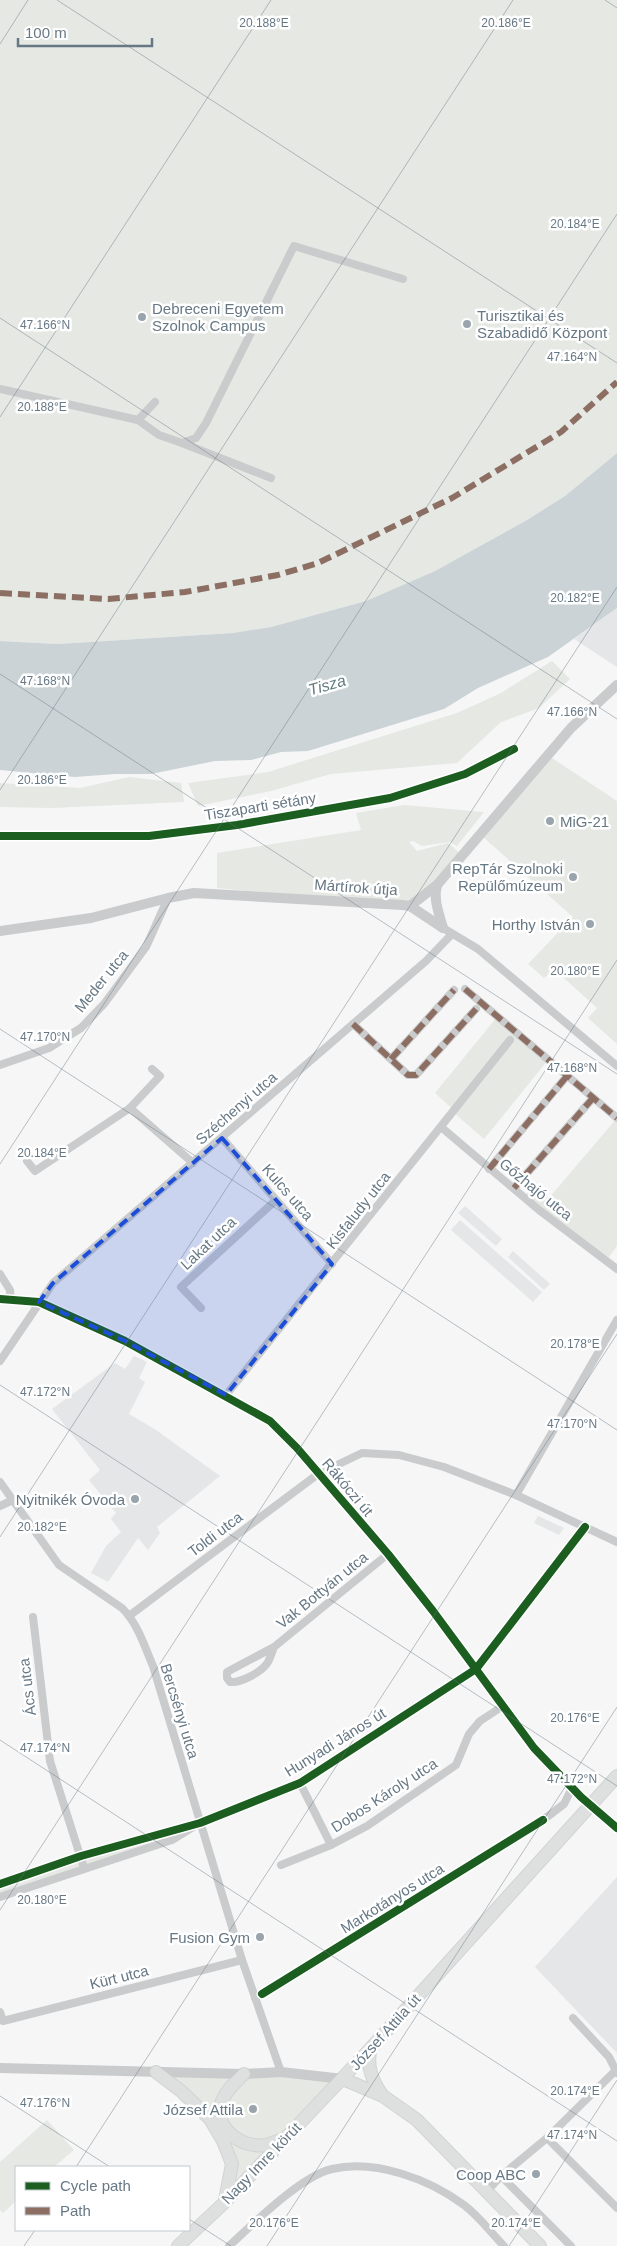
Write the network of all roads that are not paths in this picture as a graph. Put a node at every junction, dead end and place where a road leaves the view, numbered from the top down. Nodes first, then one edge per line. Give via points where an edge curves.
1 (403, 279) dead end
2 (0, 389) edge
3 (155, 402) dead end
4 (138, 420) junction
5 (182, 443) junction
6 (271, 478) dead end
7 (617, 685) edge
8 (437, 885) junction
9 (168, 898) junction
10 (410, 906) junction
11 (0, 931) edge
12 (447, 931) junction
13 (465, 989) dead end
14 (454, 990) dead end
15 (476, 1009) dead end
16 (353, 1024) junction
17 (510, 1040) dead end
18 (391, 1059) junction
19 (0, 1065) edge
20 (617, 1066) edge
21 (152, 1070) dead end
22 (567, 1076) junction
23 (593, 1098) junction
24 (130, 1108) junction
25 (617, 1118) edge
26 (441, 1127) junction
27 (222, 1138) junction
28 (28, 1161) dead end
29 (193, 1163) junction
30 (489, 1169) junction
31 (514, 1188) junction
32 (276, 1200) junction
33 (332, 1264) junction
34 (617, 1269) edge
35 (0, 1274) edge
36 (0, 1299) edge
37 (11, 1300) junction
38 (39, 1302) junction
39 (201, 1308) dead end
40 (617, 1320) edge
41 (614, 1332) edge
42 (0, 1361) edge
43 (226, 1395) junction
44 (318, 1474) junction
45 (0, 1482) edge
46 (516, 1495) junction
47 (13, 1500) junction
48 (0, 1506) edge
49 (585, 1527) junction
50 (617, 1542) edge
51 (388, 1554) junction
52 (130, 1616) junction
53 (33, 1617) dead end
54 (274, 1647) junction
55 (476, 1669) junction
56 (503, 1706) junction
57 (617, 1776) edge
58 (300, 1783) junction
59 (572, 1788) junction
60 (591, 1805) junction
61 (200, 1823) junction
62 (617, 1828) edge
63 (331, 1845) junction
64 (81, 1856) junction
65 (281, 1865) dead end
66 (84, 1868) junction
67 (0, 1884) edge
68 (0, 1896) edge
69 (242, 1960) junction
70 (255, 1998) junction
71 (0, 2012) edge
72 (573, 2018) dead end
73 (371, 2048) junction
74 (0, 2068) edge
75 (156, 2072) junction
76 (282, 2072) junction
77 (616, 2072) edge
78 (244, 2074) junction
79 (342, 2079) junction
80 (383, 2096) junction
81 (547, 2138) junction
82 (283, 2139) junction
83 (501, 2176) junction
84 (486, 2192) junction
85 (224, 2202) junction
86 (617, 2208) edge
87 (178, 2246) edge
88 (229, 2246) edge
89 (504, 2246) edge
90 (540, 2246) edge
91 (571, 2246) edge

1 - 5 street via 294,246 206,423 196,438
2 - 4 street
3 - 4 street
4 - 5 street via 159,435
5 - 6 street
7 - 8 street, Mártírok útja via 571,728
8 - 10 street, Mártírok útja
8 - 12 street via 436,905
9 - 10 street, Mártírok útja via 194,893 221,893
9 - 11 street, Mártírok útja via 91,918
9 - 19 street, Meder utca via 146,947 104,1004 81,1028 49,1048
10 - 12 street
12 - 16 street, Széchenyi utca via 426,960
12 - 20 street via 478,949
13 - 22 street
14 - 18 street
15 - 18 street via 416,1075 408,1075
16 - 18 street
16 - 27 street, Széchenyi utca
17 - 26 street, Kisfaludy utca
21 - 24 street via 160,1076
22 - 23 street
22 - 30 street
23 - 25 street
23 - 31 street
24 - 28 street via 36,1172
24 - 29 street
26 - 30 street, Gőzhajó utca
26 - 33 street, Kisfaludy utca
27 - 29 street, Széchenyi utca
27 - 32 street, Kulcs utca
29 - 38 street, Széchenyi utca via 53,1283
30 - 31 street, Gőzhajó utca
31 - 34 street, Gőzhajó utca
32 - 33 street, Kulcs utca
32 - 39 street, Lakat utca via 181,1287
33 - 43 street, Kisfaludy utca
35 - 37 street via 10,1290
36 - 37 street, Rákóczi út
37 - 38 street, Rákóczi út
38 - 42 street
38 - 43 street, Rákóczi út via 125,1341
40 - 41 street
41 - 46 street
43 - 44 street, Rákóczi út via 270,1421
44 - 46 street, Toldi utca via 362,1453 399,1454 444,1467
44 - 51 street, Rákóczi út
44 - 52 street, Toldi utca
45 - 47 street, Bercsényi utca
46 - 49 street, Toldi utca
47 - 48 street
47 - 52 street, Bercsényi utca via 59,1565 110,1598
49 - 50 street, Toldi utca
49 - 55 street, Hunyadi János út
51 - 54 street, Vak Bottyán utca
51 - 55 street, Rákóczi út
52 - 61 street, Bercsényi utca via 153,1666
53 - 64 street, Ács utca via 50,1762
54 - 54 street, Vak Bottyán utca via 227,1672 227,1678 236,1682 248,1677 267,1664
55 - 56 street, Rákóczi út
55 - 58 street, Hunyadi János út
56 - 59 street, Rákóczi út via 534,1748
56 - 63 street, Dobos Károly utca via 480,1721 469,1734 456,1765 367,1826
57 - 60 main road, József Attila út
58 - 61 street, Hunyadi János út
58 - 63 street
59 - 60 street, Rákóczi út
59 - 70 street, Markotányos utca via 564,1804 543,1820
60 - 62 street, Rákóczi út
60 - 73 main road, József Attila út
61 - 64 street, Hunyadi János út
61 - 66 street, Hunyadi János út via 172,1840
61 - 69 street, Bercsényi utca
63 - 65 street, Dobos Károly utca
64 - 66 street, Ács utca
64 - 67 street, Hunyadi János út
66 - 68 street, Hunyadi János út
69 - 70 street, Bercsényi utca
69 - 71 street, Kürt utca via 3,2021
70 - 76 street, Bercsényi utca
72 - 77 street via 609,2057
73 - 79 main road, József Attila út
73 - 80 main road via 369,2071
74 - 75 street, József Attila út
75 - 78 street, József Attila út
75 - 85 main road via 210,2119 223,2141 232,2164
76 - 78 street, József Attila út
76 - 79 street, József Attila út
77 - 81 street
78 - 82 main road via 221,2102 220,2111 228,2133 242,2141 266,2145
79 - 80 main road
79 - 82 main road, Nagy Imre körút
80 - 84 main road via 416,2120
81 - 83 street
81 - 86 street
82 - 85 main road, Nagy Imre körút
83 - 84 street
83 - 91 street
84 - 90 main road
85 - 87 main road, Nagy Imre körút
88 - 89 street via 271,2206 307,2181 331,2169 364,2167 395,2172 431,2185 465,2205

